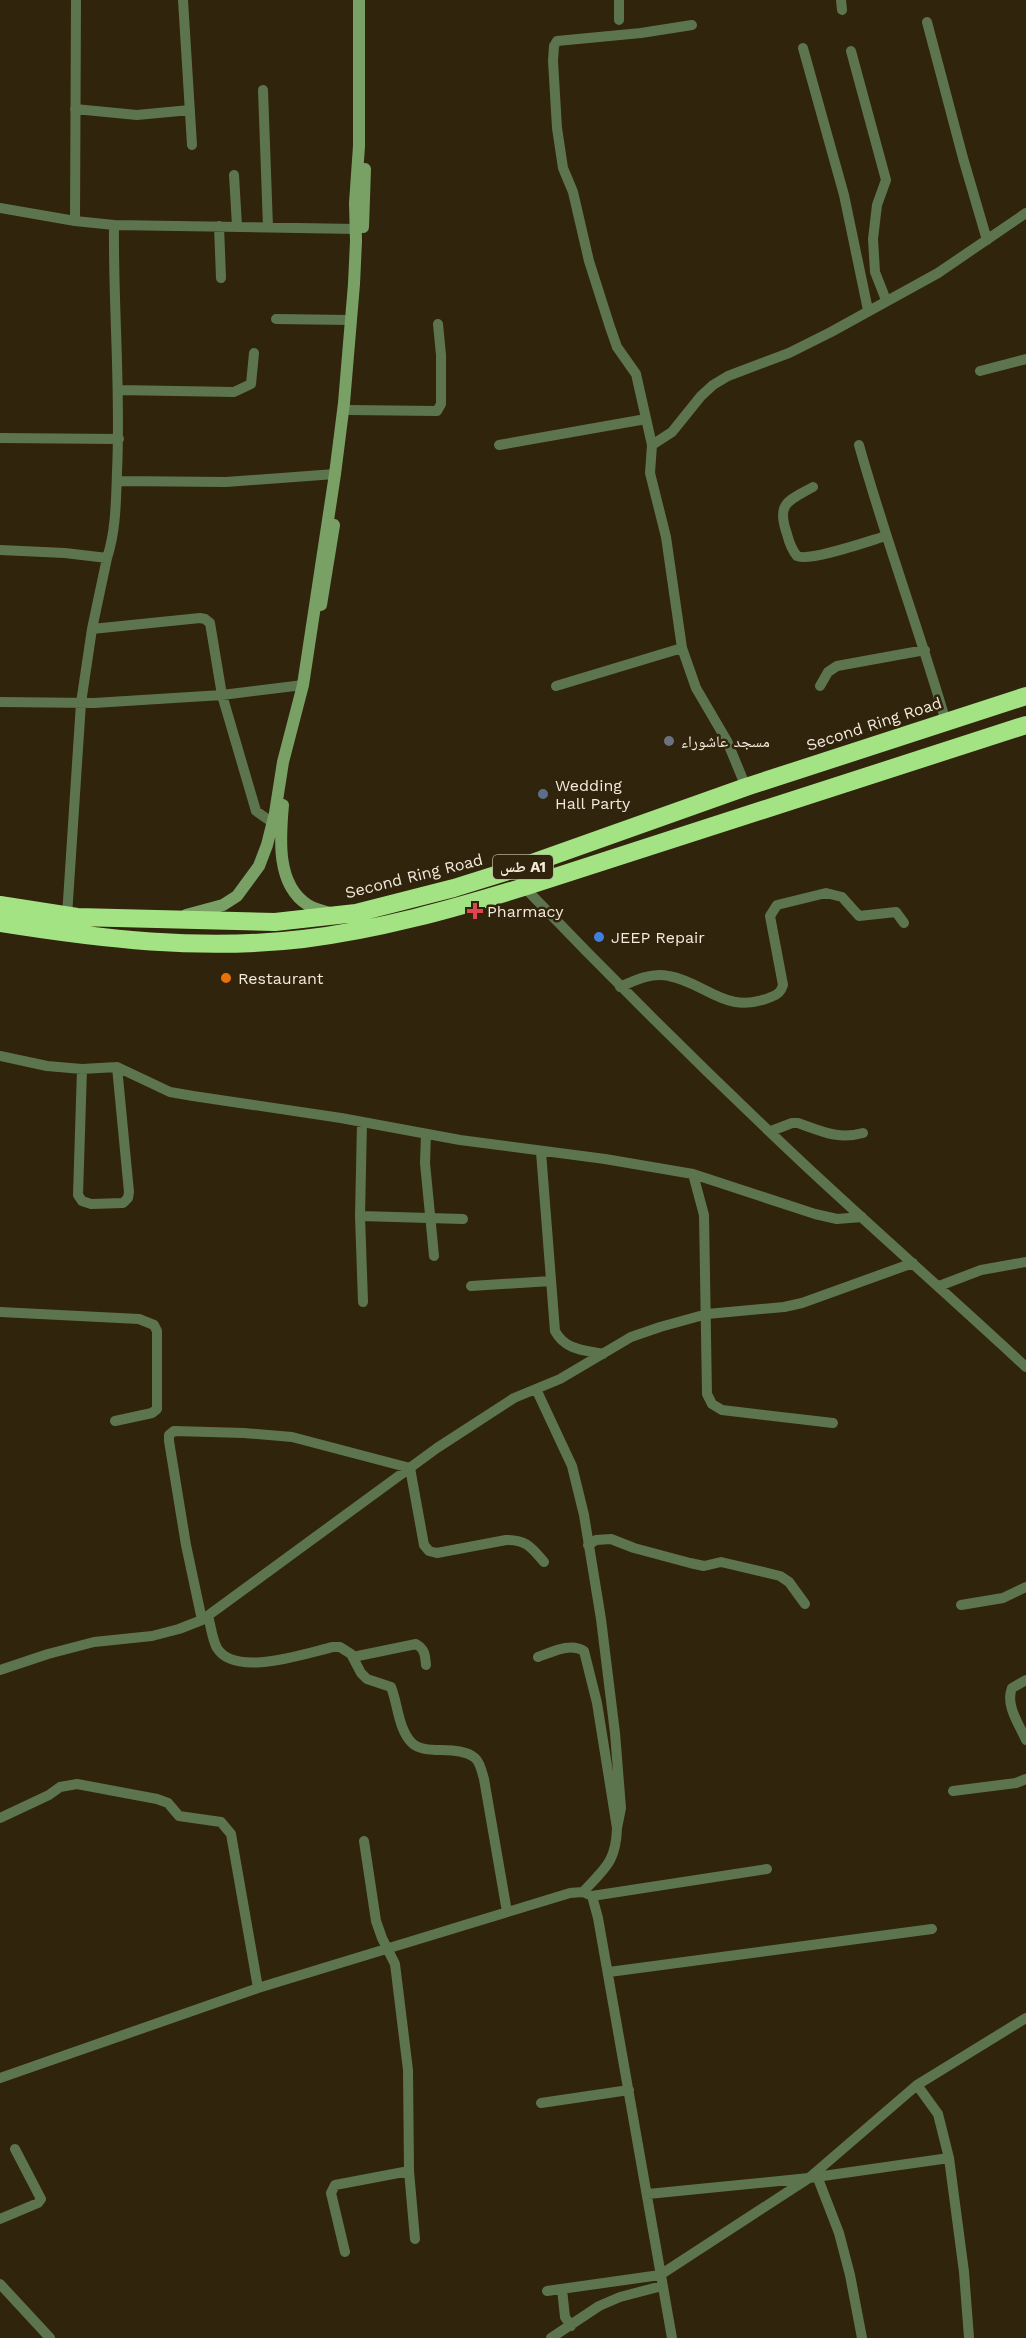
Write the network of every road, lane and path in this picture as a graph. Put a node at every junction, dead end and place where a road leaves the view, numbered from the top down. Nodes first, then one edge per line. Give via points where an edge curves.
1 (76, 0) edge
2 (183, 0) edge
3 (359, 0) edge
4 (363, 0) edge
5 (619, 0) edge
6 (619, 20) dead end
7 (927, 21) dead end
8 (692, 25) dead end
9 (803, 48) dead end
10 (851, 51) dead end
11 (263, 90) dead end
12 (75, 109) junction
13 (190, 110) junction
14 (192, 145) dead end
15 (234, 175) dead end
16 (0, 208) edge
17 (1026, 213) edge
18 (75, 221) junction
19 (114, 225) junction
20 (219, 226) junction
21 (237, 226) junction
22 (268, 227) junction
23 (356, 229) junction
24 (987, 240) junction
25 (221, 278) dead end
26 (886, 300) junction
27 (868, 310) junction
28 (276, 320) dead end
29 (351, 320) junction
30 (438, 324) dead end
31 (254, 352) dead end
32 (1026, 360) edge
33 (980, 371) dead end
34 (118, 390) junction
35 (349, 410) junction
36 (646, 418) junction
37 (0, 438) edge
38 (119, 439) junction
39 (499, 445) dead end
40 (652, 445) junction
41 (859, 445) dead end
42 (334, 474) junction
43 (117, 481) junction
44 (813, 487) dead end
45 (886, 536) junction
46 (0, 550) edge
47 (107, 558) junction
48 (92, 628) junction
49 (682, 648) junction
50 (925, 650) junction
51 (303, 685) junction
52 (556, 686) dead end
53 (820, 686) dead end
54 (222, 695) junction
55 (1026, 696) edge
56 (0, 702) edge
57 (81, 703) junction
58 (946, 722) junction
59 (1026, 726) edge
60 (965, 745) junction
61 (746, 787) junction
62 (273, 823) junction
63 (524, 887) junction
64 (0, 905) edge
65 (337, 915) junction
66 (67, 916) junction
67 (156, 919) junction
68 (0, 923) edge
69 (904, 923) dead end
70 (620, 987) junction
71 (0, 1056) edge
72 (117, 1067) junction
73 (82, 1069) junction
74 (363, 1122) junction
75 (771, 1131) junction
76 (863, 1133) dead end
77 (426, 1134) junction
78 (541, 1152) junction
79 (693, 1174) junction
80 (360, 1216) junction
81 (862, 1217) junction
82 (431, 1219) junction
83 (463, 1219) dead end
84 (434, 1256) dead end
85 (1026, 1262) edge
86 (913, 1263) junction
87 (551, 1281) junction
88 (471, 1286) dead end
89 (939, 1286) junction
90 (363, 1302) dead end
91 (0, 1312) edge
92 (707, 1314) junction
93 (603, 1354) junction
94 (1026, 1367) edge
95 (537, 1389) junction
96 (115, 1421) dead end
97 (834, 1423) dead end
98 (410, 1468) junction
99 (588, 1545) junction
100 (544, 1562) dead end
101 (1026, 1587) edge
102 (805, 1604) dead end
103 (962, 1605) dead end
104 (205, 1618) junction
105 (353, 1657) junction
106 (538, 1657) dead end
107 (426, 1665) dead end
108 (0, 1670) edge
109 (1026, 1680) edge
110 (1026, 1740) edge
111 (1026, 1779) edge
112 (953, 1791) dead end
113 (0, 1818) edge
114 (617, 1828) junction
115 (364, 1841) dead end
116 (767, 1869) dead end
117 (588, 1894) junction
118 (507, 1912) junction
119 (932, 1929) dead end
120 (387, 1948) junction
121 (609, 1972) junction
122 (258, 1988) junction
123 (1026, 2018) edge
124 (0, 2078) edge
125 (917, 2085) junction
126 (629, 2090) junction
127 (541, 2103) dead end
128 (15, 2149) dead end
129 (949, 2158) junction
130 (409, 2171) junction
131 (813, 2177) junction
132 (648, 2194) junction
133 (0, 2219) edge
134 (415, 2239) dead end
135 (345, 2252) dead end
136 (661, 2281) junction
137 (0, 2284) edge
138 (562, 2289) junction
139 (547, 2291) dead end
140 (571, 2326) junction
141 (50, 2338) edge
142 (551, 2338) edge
143 (672, 2338) edge
144 (862, 2338) edge
145 (969, 2338) edge

1 - 12 street
2 - 13 street
3 - 23 street
4 - 35 street via 365,191 358,328
5 - 6 street
7 - 24 street
8 - 36 street via 562,38 554,46 562,168 573,192 610,327 617,347 636,374
9 - 27 street via 844,195
10 - 26 street via 886,180 877,206 873,239 875,272
11 - 22 street
12 - 13 street via 136,115
12 - 18 street
13 - 14 street
15 - 21 street
16 - 18 street
17 - 24 street
18 - 19 street
19 - 20 street
19 - 34 street
20 - 21 street
20 - 25 street
21 - 22 street
22 - 23 street
23 - 29 street
24 - 26 street via 938,273
26 - 27 street
27 - 40 street via 789,353 713,385 672,432
28 - 29 street
29 - 42 street
30 - 35 street via 441,404 437,411
31 - 34 street via 251,384 234,393
32 - 33 street
34 - 38 street
35 - 65 street via 329,562 282,813 283,867 289,886 308,905
36 - 39 street
36 - 40 street
37 - 38 street
38 - 43 street
40 - 49 street via 650,473 666,537
41 - 45 street
42 - 43 street via 226,482
42 - 51 street
43 - 47 street
44 - 45 street via 790,500 782,510 782,522 797,556 816,556
45 - 50 street
46 - 47 street
47 - 48 street
48 - 54 street via 206,619 212,630
48 - 57 street
49 - 52 street
49 - 61 street via 696,688 727,741
50 - 53 street via 837,666
50 - 58 street
51 - 54 street
51 - 62 street
54 - 57 street
54 - 62 street via 256,811
55 - 58 highway, Second Ring Road / طس A1
56 - 57 street
57 - 66 street
58 - 60 highway via 987,719 990,729
58 - 61 highway, Second Ring Road / طس A1
59 - 60 highway, طس A1
60 - 63 highway, طس A1
61 - 65 highway, Second Ring Road / طس A1 via 518,868 401,903
62 - 67 street via 259,866 237,896 223,905
63 - 68 highway, طس A1 via 404,920 277,941 148,942
63 - 70 street
64 - 66 highway, Second Ring Road / طس A1
65 - 67 highway, Second Ring Road / طس A1 via 275,922
66 - 67 highway, Second Ring Road / طس A1
69 - 70 street via 896,912 859,916 842,897 833,894 788,901 777,905 770,916 783,985 777,995 755,1002 718,999 667,975 638,978
70 - 75 street
71 - 73 street
72 - 73 street
72 - 73 street via 129,1192 123,1203 91,1204 78,1195
72 - 74 street via 170,1092
74 - 77 street
74 - 80 street
75 - 76 street via 798,1123 832,1136
75 - 81 street
77 - 78 street
77 - 82 street
78 - 79 street
78 - 87 street
79 - 81 street via 815,1215 837,1219
79 - 92 street via 704,1215
80 - 82 street
80 - 90 street
81 - 86 street
82 - 83 street
82 - 84 street
85 - 89 street via 981,1270
86 - 89 street
86 - 92 street via 802,1303
87 - 88 street
87 - 93 street via 555,1331 560,1340 570,1347
89 - 94 street
91 - 96 street via 139,1320 154,1325 157,1409
92 - 93 street via 631,1337
92 - 97 street via 707,1394 712,1404 722,1410
93 - 95 street
95 - 98 street via 498,1407
95 - 99 street via 572,1466
98 - 100 street via 424,1545 429,1551 517,1540 528,1543
98 - 104 street
98 - 104 street via 292,1437 174,1431 169,1441 186,1545
99 - 102 street via 612,1539 690,1563 704,1566 721,1562 780,1576
99 - 114 street via 615,1733 621,1808
101 - 103 street via 1004,1598
104 - 105 street via 218,1650 240,1663 256,1664 333,1647 346,1650
104 - 108 street via 152,1636 94,1642
105 - 107 street via 416,1644 425,1653
105 - 118 street via 368,1679 391,1687 411,1743 461,1752 479,1763
106 - 114 street via 571,1647 584,1651 597,1703
109 - 110 street via 1012,1688 1010,1694 1013,1713
111 - 112 street
113 - 122 street via 60,1787 76,1784 157,1799 168,1803 179,1816 221,1822 231,1834
114 - 117 street via 612,1858
115 - 120 street via 376,1921
116 - 117 street
117 - 118 street via 570,1893
117 - 121 street
118 - 120 street
119 - 121 street
120 - 122 street
120 - 130 street via 395,1964 408,2070
121 - 126 street
122 - 124 street
123 - 125 street
125 - 129 street via 938,2114
125 - 131 street
126 - 127 street
126 - 132 street
128 - 133 street via 42,2199
129 - 131 street
129 - 145 street
130 - 134 street
130 - 135 street via 334,2185 331,2193
131 - 132 street
131 - 136 street
131 - 144 street via 839,2233
132 - 136 street
136 - 138 street
136 - 140 street via 599,2306
136 - 143 street
137 - 141 street
138 - 139 street
138 - 140 street via 565,2317
140 - 142 street

